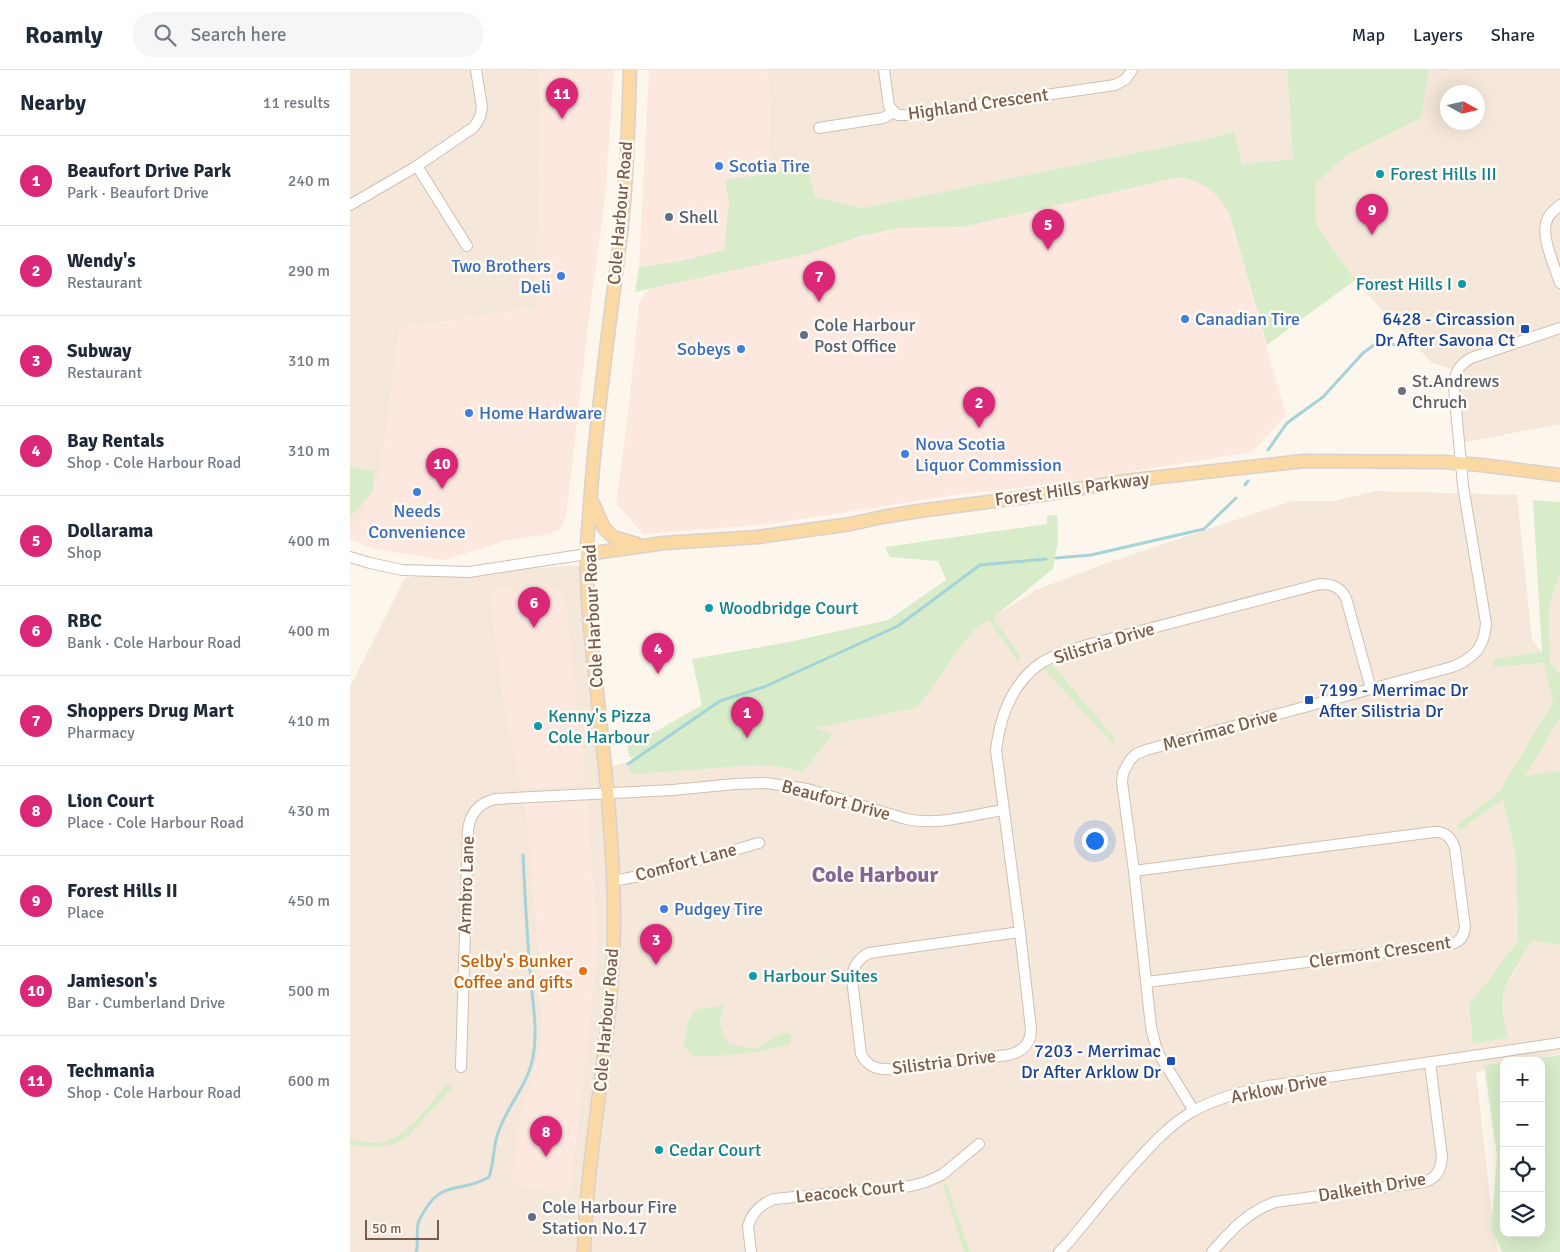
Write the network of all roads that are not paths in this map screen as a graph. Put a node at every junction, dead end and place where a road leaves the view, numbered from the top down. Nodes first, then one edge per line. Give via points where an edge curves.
1 (476, 70) edge
2 (630, 70) edge
3 (884, 70) edge
4 (1132, 70) edge
5 (894, 112) junction
6 (819, 128) dead end
7 (417, 166) junction
8 (1560, 205) edge
9 (350, 206) edge
10 (467, 246) dead end
11 (1560, 283) edge
12 (1560, 328) edge
13 (1461, 463) junction
14 (1560, 474) edge
15 (591, 499) junction
16 (642, 546) junction
17 (587, 554) junction
18 (350, 557) edge
19 (1371, 689) junction
20 (608, 794) junction
21 (1004, 810) junction
22 (759, 842) dead end
23 (1134, 871) junction
24 (613, 881) junction
25 (1020, 932) junction
26 (1147, 982) junction
27 (1560, 1043) edge
28 (1430, 1063) junction
29 (461, 1067) dead end
30 (1194, 1111) junction
31 (979, 1144) dead end
32 (584, 1252) edge
33 (751, 1252) edge
34 (1059, 1252) edge
35 (1212, 1252) edge

1 - 7 street via 482,104 477,124
2 - 15 main road, Cole Harbour Road via 620,248 595,438
3 - 5 street via 889,106
4 - 5 street, Highland Crescent via 1126,79 1114,84 907,115
5 - 6 street, Highland Crescent via 883,118
7 - 9 street
7 - 10 street
8 - 11 street via 1550,213 1544,230
12 - 13 street, Merrimac Drive via 1462,363 1454,378
13 - 14 main road, Forest Hills Parkway
13 - 16 main road, Forest Hills Parkway via 1314,461 1276,464 1124,480 758,537
13 - 19 street, Merrimac Drive via 1485,619 1483,640 1474,655 1460,664
15 - 16 main road via 604,528 613,537
15 - 17 main road, Cole Harbour Road
16 - 17 main road, Forest Hills Parkway
17 - 18 street via 468,572 402,570
17 - 20 main road, Cole Harbour Road via 595,677
19 - 21 street, Silistria Drive via 1346,598 1338,587 1327,584 1068,651 1032,670 1017,687 1003,714 996,750
19 - 23 street, Merrimac Drive via 1136,754 1125,769 1122,782
20 - 21 street, Beaufort Drive via 766,783 805,788 919,821
20 - 24 main road, Cole Harbour Road
20 - 29 street, Armbro Lane via 495,799 482,803 472,814 468,830
21 - 25 street, Silistria Drive
22 - 24 street, Comfort Lane via 677,867
23 - 26 street, Merrimac Drive
23 - 26 street, Clermont Crescent via 1437,832 1448,836 1454,845 1465,927 1461,938 1451,944
24 - 32 main road, Cole Harbour Road via 614,948
25 - 25 street, Silistria Drive via 1031,1029 1024,1047 1008,1055 892,1069 878,1069 867,1062 861,1054 852,979 856,964 862,957 869,953
26 - 30 street, Merrimac Drive via 1157,1051
27 - 28 street, Arklow Drive
28 - 30 street, Arklow Drive via 1245,1090
28 - 35 street, Dalkeith Drive via 1442,1157 1439,1172 1432,1179 1275,1202 1242,1220
30 - 34 street, Arklow Drive via 1166,1130
31 - 33 street, Leacock Court via 943,1174 926,1182 769,1201 758,1208 749,1222

